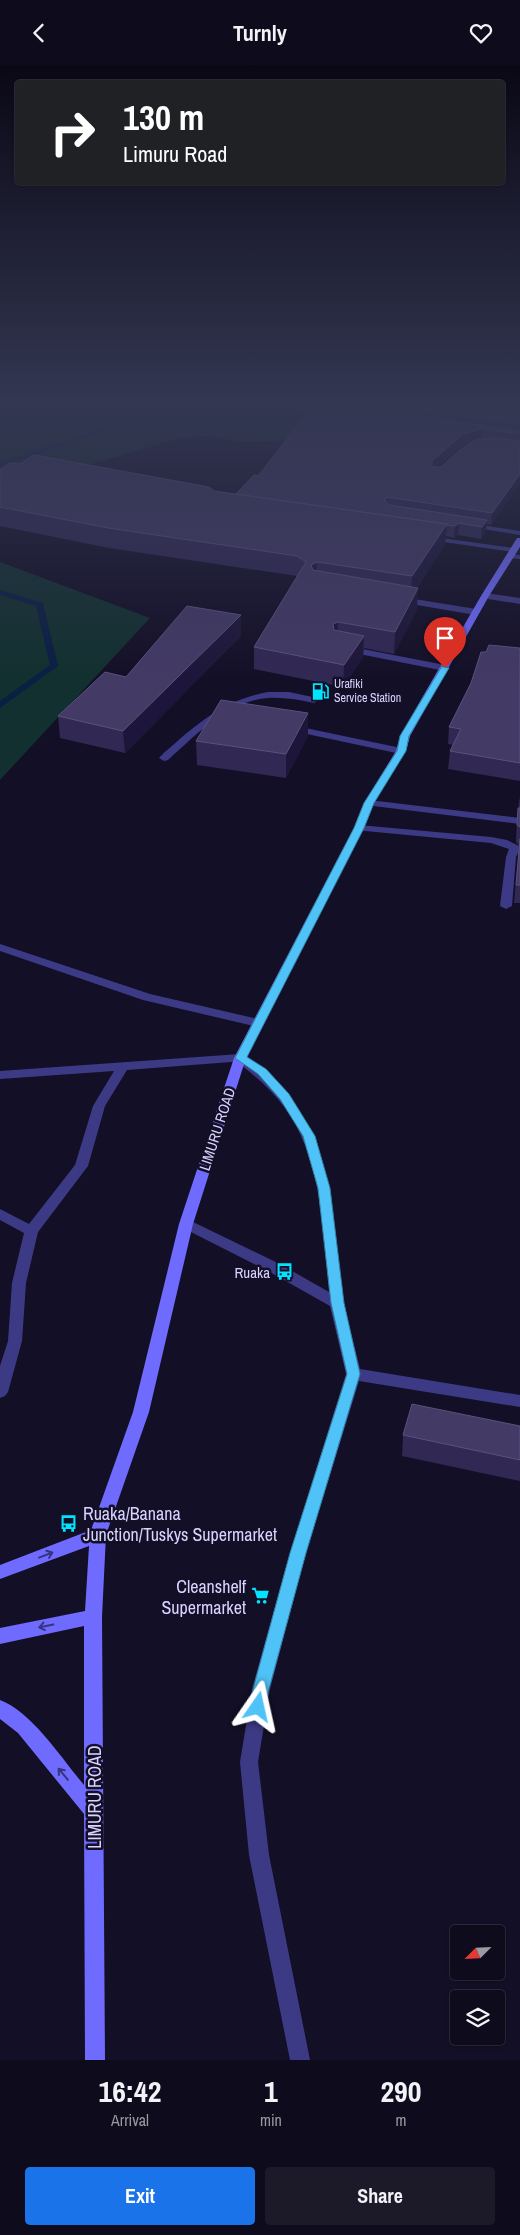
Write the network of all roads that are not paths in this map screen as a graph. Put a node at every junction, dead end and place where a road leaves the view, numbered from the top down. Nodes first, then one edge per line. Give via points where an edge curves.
1 (464, 524) edge
2 (520, 533) edge
3 (417, 536) edge
4 (517, 549) edge
5 (485, 596) junction
6 (392, 599) edge
7 (520, 601) edge
8 (476, 612) junction
9 (336, 648) edge
10 (445, 668) junction
11 (314, 700) dead end
12 (218, 713) junction
13 (237, 717) edge
14 (276, 725) edge
15 (401, 751) junction
16 (164, 757) dead end
17 (369, 803) junction
18 (520, 821) edge
19 (359, 828) junction
20 (506, 906) dead end
21 (0, 947) edge
22 (258, 1023) junction
23 (240, 1058) junction
24 (123, 1067) junction
25 (0, 1075) edge
26 (0, 1214) edge
27 (186, 1223) junction
28 (31, 1231) junction
29 (338, 1303) junction
30 (354, 1374) junction
31 (0, 1391) edge
32 (520, 1401) edge
33 (98, 1535) junction
34 (0, 1572) edge
35 (93, 1617) junction
36 (0, 1636) edge
37 (0, 1708) edge
38 (94, 1811) junction
39 (95, 2060) edge
40 (300, 2060) edge

1 - 2 street
3 - 4 street
4 - 5 main road, LIMURU ROAD
5 - 7 street
5 - 8 main road, LIMURU ROAD
6 - 8 street
8 - 10 main road, LIMURU ROAD
9 - 10 street
10 - 15 main road, LIMURU ROAD via 405,736
11 - 12 street via 285,694 262,695 232,704
12 - 13 street
12 - 16 street
14 - 15 street
15 - 17 main road, LIMURU ROAD
17 - 18 street
17 - 19 main road, LIMURU ROAD
19 - 20 street via 491,840 515,848 511,857
19 - 22 main road, LIMURU ROAD
21 - 22 street via 147,997
22 - 23 main road, LIMURU ROAD
23 - 24 street
23 - 27 main road, LIMURU ROAD
23 - 29 street via 262,1072 285,1097 309,1136 324,1188
24 - 25 street
24 - 28 street via 99,1106 81,1166
26 - 28 street
27 - 29 street
27 - 33 main road, LIMURU ROAD via 141,1412
28 - 31 street via 19,1283 15,1341
29 - 30 street
30 - 32 street
30 - 40 street via 298,1553 261,1689 249,1761 258,1855
34 -> 33 main road
33 - 35 main road, LIMURU ROAD
35 -> 36 main road
35 - 38 main road, LIMURU ROAD
38 -> 37 main road via 24,1727
38 - 39 main road, LIMURU ROAD

